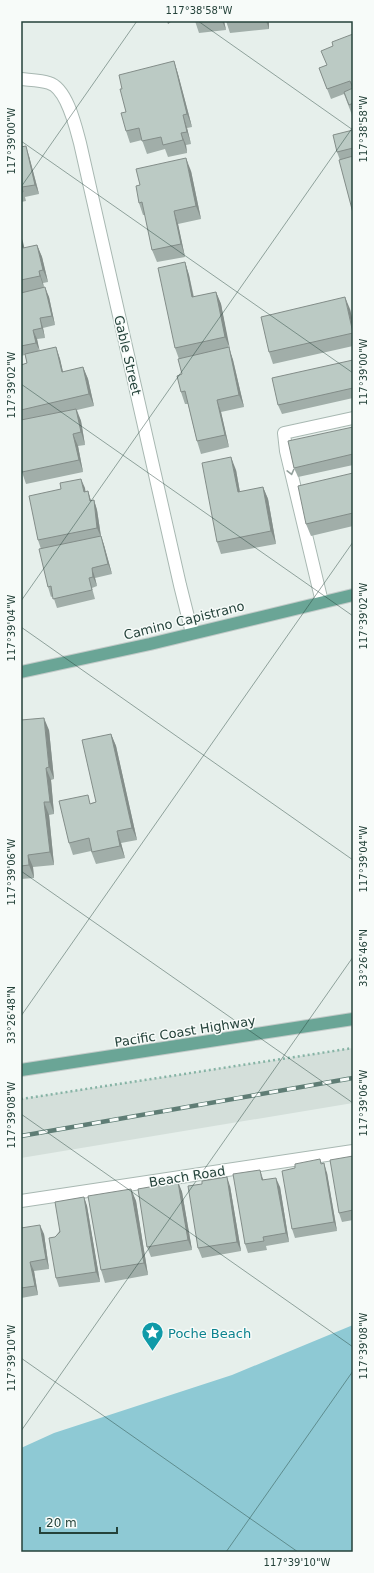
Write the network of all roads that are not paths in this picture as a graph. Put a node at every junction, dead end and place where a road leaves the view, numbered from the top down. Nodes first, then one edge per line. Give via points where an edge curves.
1 (21, 79) edge
2 (353, 418) edge
3 (353, 595) edge
4 (322, 602) junction
5 (192, 634) junction
6 (21, 672) edge
7 (353, 1019) edge
8 (21, 1070) edge
9 (353, 1151) edge
10 (21, 1201) edge

1 - 5 street, Gable Street via 51,83 70,109
2 -> 4 street via 284,433
3 - 4 main road, Camino Capistrano
4 - 5 main road, Camino Capistrano
5 - 6 main road, Camino Capistrano
7 - 8 main road, Pacific Coast Highway
9 - 10 street, Beach Road

